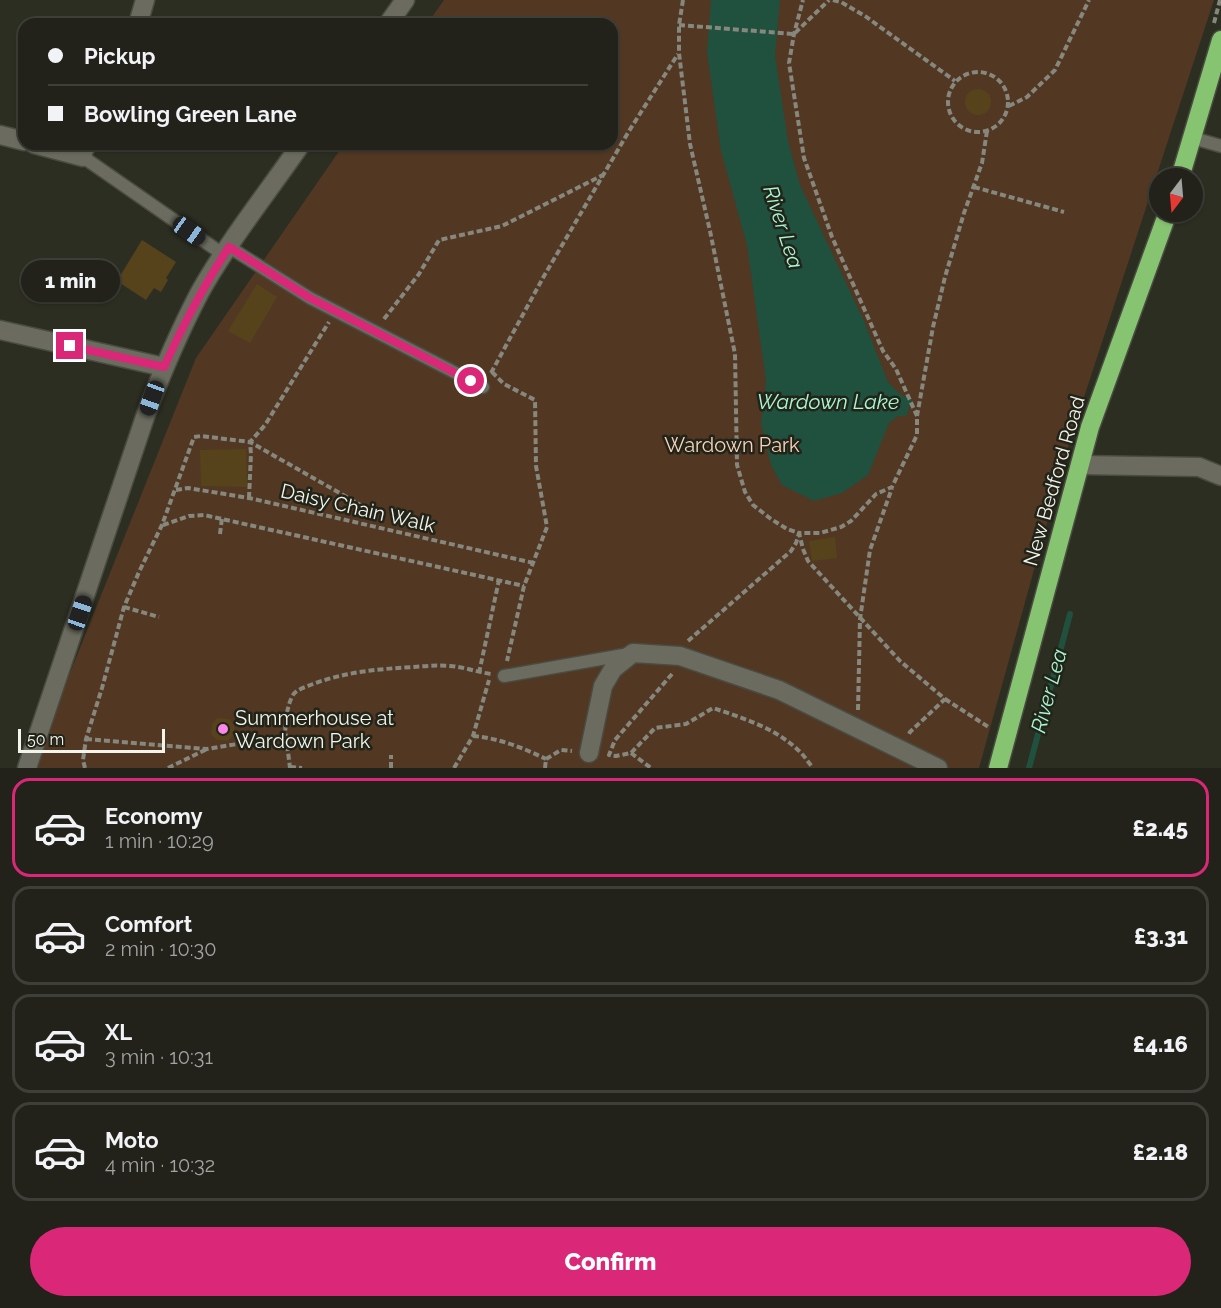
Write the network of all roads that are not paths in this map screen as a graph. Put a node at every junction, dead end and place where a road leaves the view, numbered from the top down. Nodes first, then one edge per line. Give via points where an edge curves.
1 (145, 0) edge
2 (405, 0) edge
3 (140, 18) edge
4 (392, 18) edge
5 (1221, 40) edge
6 (0, 135) edge
7 (1193, 138) junction
8 (18, 140) edge
9 (1221, 146) edge
10 (87, 150) edge
11 (297, 150) edge
12 (1183, 168) edge
13 (1164, 222) edge
14 (226, 251) junction
15 (0, 330) edge
16 (164, 367) junction
17 (483, 387) road end
18 (1080, 465) junction
19 (1221, 476) edge
20 (633, 653) junction
21 (498, 675) road end
22 (581, 752) road end
23 (27, 768) edge
24 (938, 768) edge
25 (998, 768) edge

1 - 3 street
2 - 4 street
5 - 7 highway
6 - 8 street
7 - 9 lane
7 - 12 highway
10 - 14 lane
11 - 14 street
13 - 18 highway, New Bedford Road via 1090,427
14 - 16 street via 182,326
14 - 17 lane
15 - 16 street
16 - 23 street
18 - 19 street via 1199,467
18 - 25 highway, New Bedford Road
20 - 21 lane
20 - 22 street via 613,669 603,686
20 - 24 street via 778,690

